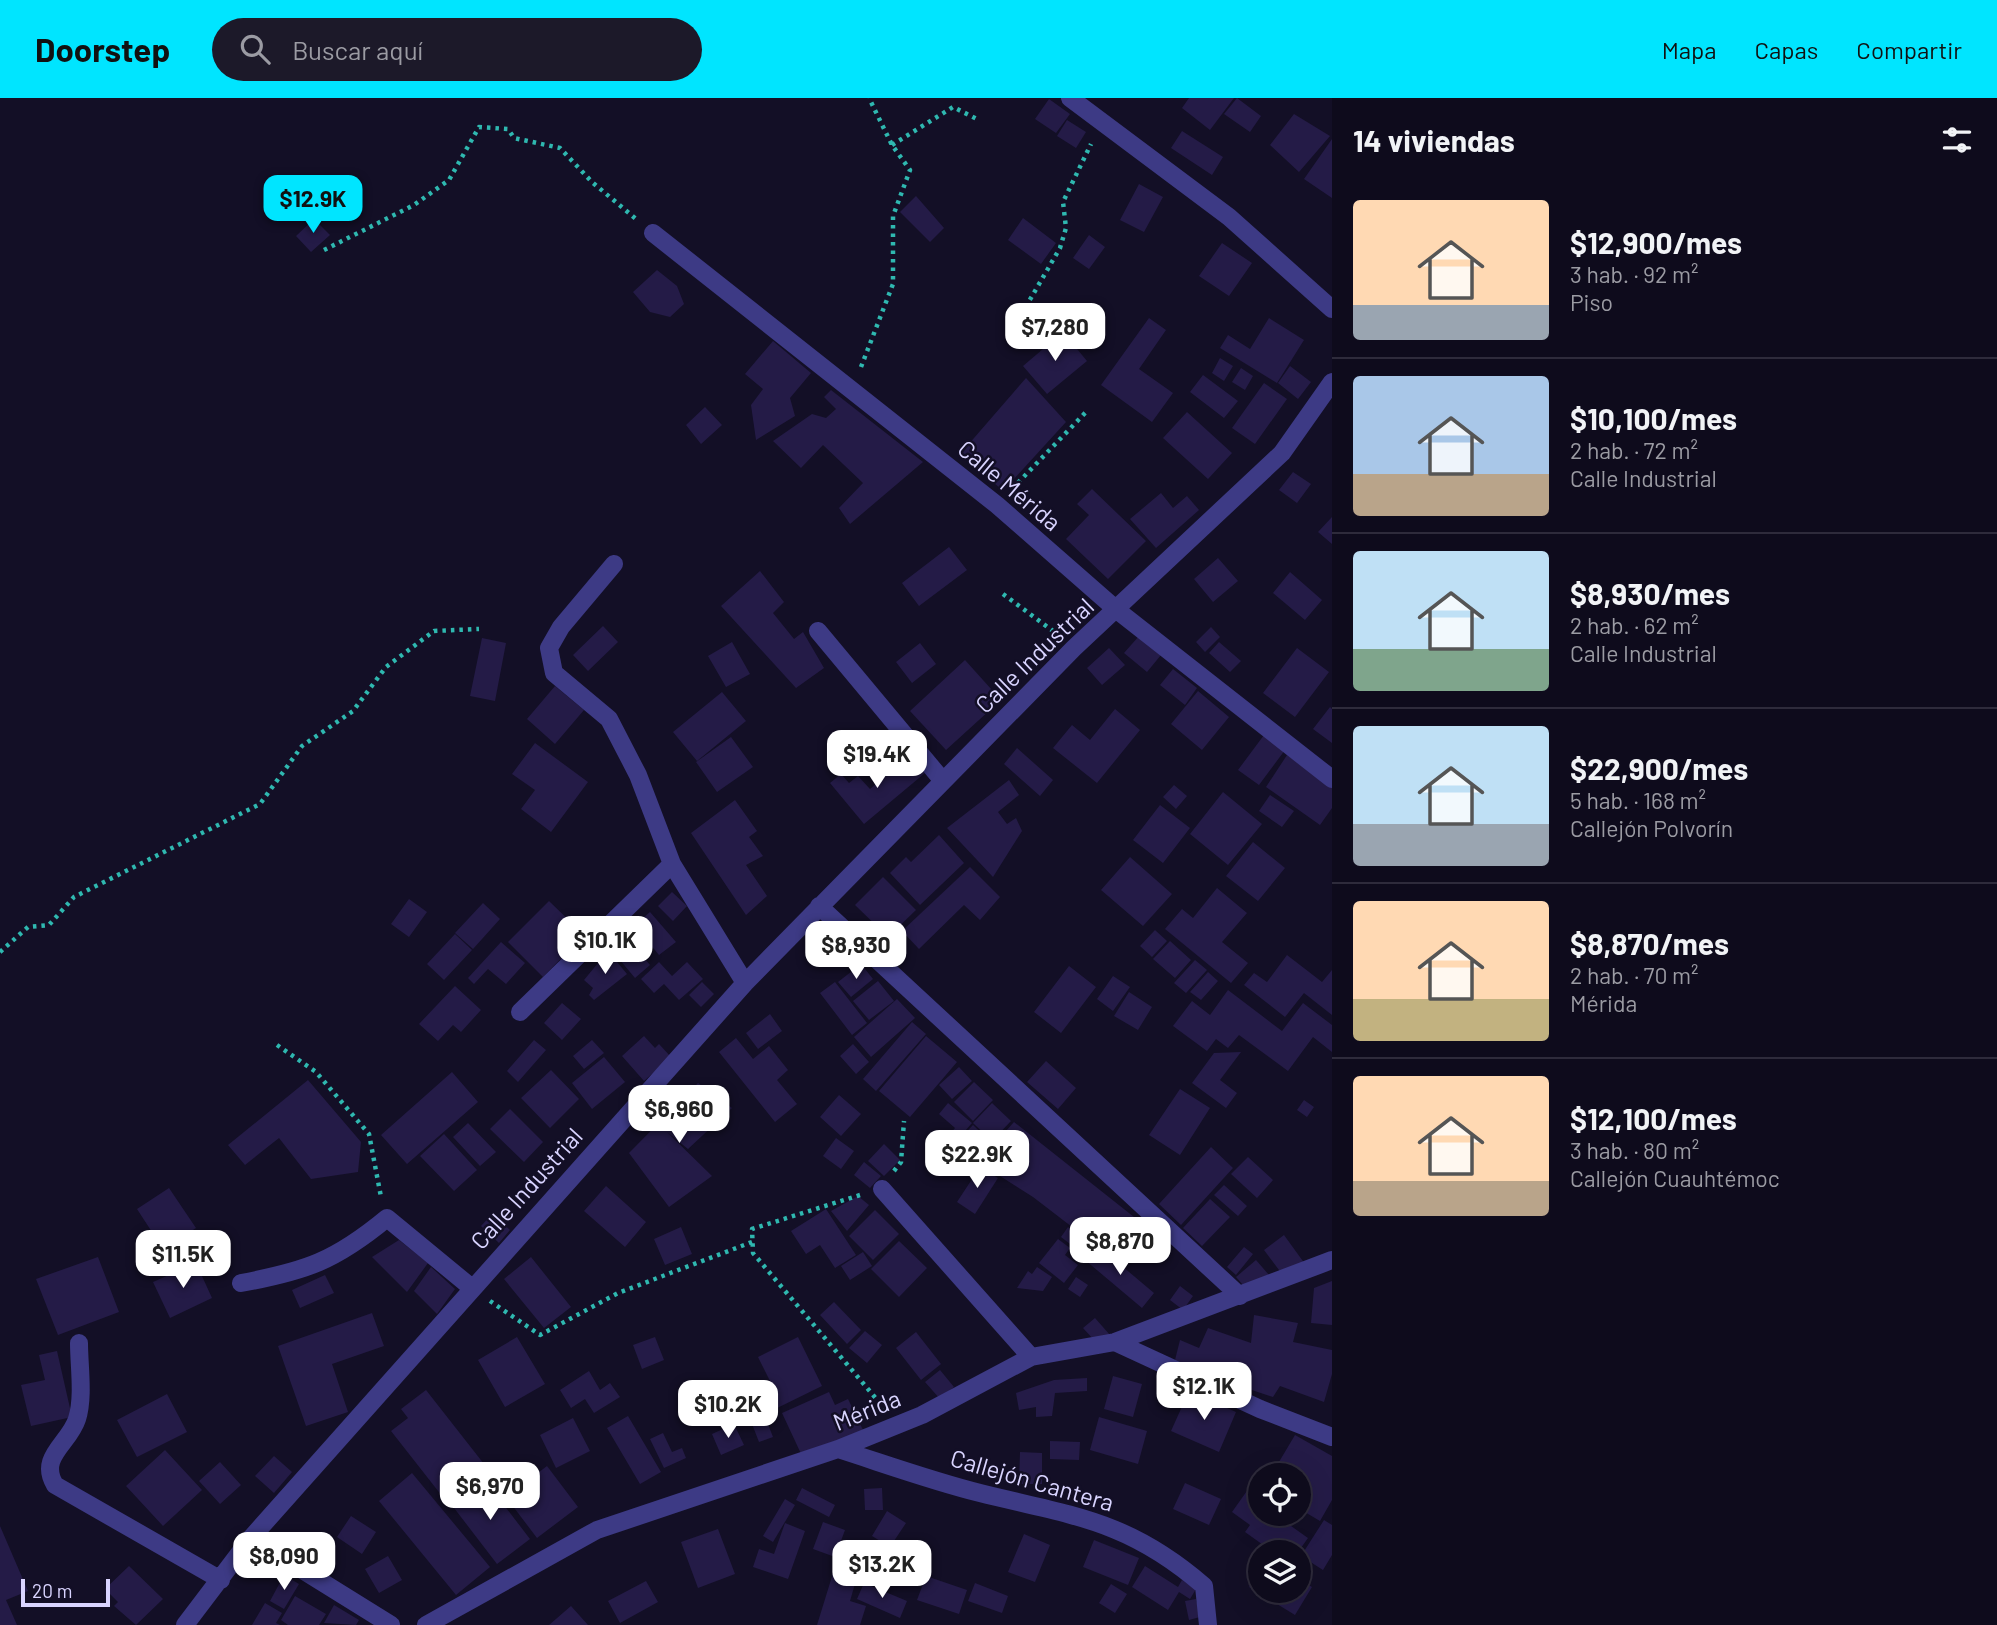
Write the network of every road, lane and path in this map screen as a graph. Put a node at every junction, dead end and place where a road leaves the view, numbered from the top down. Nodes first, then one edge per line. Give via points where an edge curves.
1 (869, 98) edge
2 (1070, 98) edge
3 (979, 120) dead end
4 (1102, 121) junction
5 (892, 145) junction
6 (653, 233) joint
7 (324, 250) dead end
8 (1332, 309) edge
9 (1017, 322) dead end
10 (1332, 382) edge
11 (852, 390) junction
12 (1086, 412) dead end
13 (997, 505) junction
14 (614, 564) dead end
15 (1003, 594) dead end
16 (1118, 611) junction
17 (479, 629) dead end
18 (818, 631) dead end
19 (1074, 648) junction
20 (1332, 779) edge
21 (943, 781) junction
22 (672, 863) junction
23 (819, 906) junction
24 (0, 952) edge
25 (745, 984) junction
26 (520, 1012) dead end
27 (277, 1045) dead end
28 (904, 1121) dead end
29 (882, 1189) junction
30 (387, 1218) junction
31 (752, 1242) junction
32 (1332, 1260) edge
33 (241, 1283) dead end
34 (472, 1288) junction
35 (1240, 1296) junction
36 (1115, 1342) junction
37 (79, 1343) dead end
38 (1031, 1357) junction
39 (898, 1424) junction
40 (1332, 1437) edge
41 (838, 1449) junction
42 (251, 1538) junction
43 (221, 1580) junction
44 (185, 1625) edge
45 (391, 1625) edge
46 (426, 1625) edge
47 (1209, 1625) edge

1 - 5 path
2 - 4 street
3 - 5 path via 953,107
4 - 8 street via 1229,217
4 - 9 path via 1063,202 1066,228 1060,248
5 - 11 path via 910,170 893,216 893,284
6 - 7 path via 592,182 560,148 514,138 508,129 479,127 449,180 414,205
6 - 11 street, Calle Mérida
10 - 16 street, Calle Industrial via 1282,453
11 - 13 street, Calle Mérida
12 - 13 path
13 - 16 street, Calle Mérida
14 - 22 street via 549,648 554,673 609,719 639,775
15 - 19 path
16 - 19 street, Calle Industrial
16 - 20 street, Calle Mérida
17 - 24 path via 434,631 386,667 353,711 303,746 260,804 74,897 49,925 28,927
18 - 21 street
19 - 21 street, Calle Industrial
21 - 23 street, Calle Industrial
22 - 25 street
22 - 26 street
23 - 25 street, Calle Industrial
23 - 35 street
25 - 34 street, Calle Industrial
27 - 30 path via 316,1072 369,1134
28 - 29 path via 901,1162
29 - 31 path via 751,1228
29 - 38 street
30 - 33 street via 351,1248 295,1273
30 - 34 street
31 - 34 path via 618,1293 540,1335
31 - 39 path via 761,1263
32 - 35 street, Mérida
34 - 42 street, Calle Industrial
35 - 36 street, Mérida
36 - 38 street, Mérida
36 - 40 street via 1259,1409
37 - 43 street via 78,1417 51,1458 50,1477 55,1485
38 - 39 street, Mérida
39 - 41 street, Mérida
41 - 46 street, Mérida via 597,1530
41 - 47 street, Callejón Cantera via 980,1493 1084,1517 1147,1542 1204,1586
42 - 43 street, Calle Industrial
42 - 45 street
43 - 44 street, Calle Industrial

